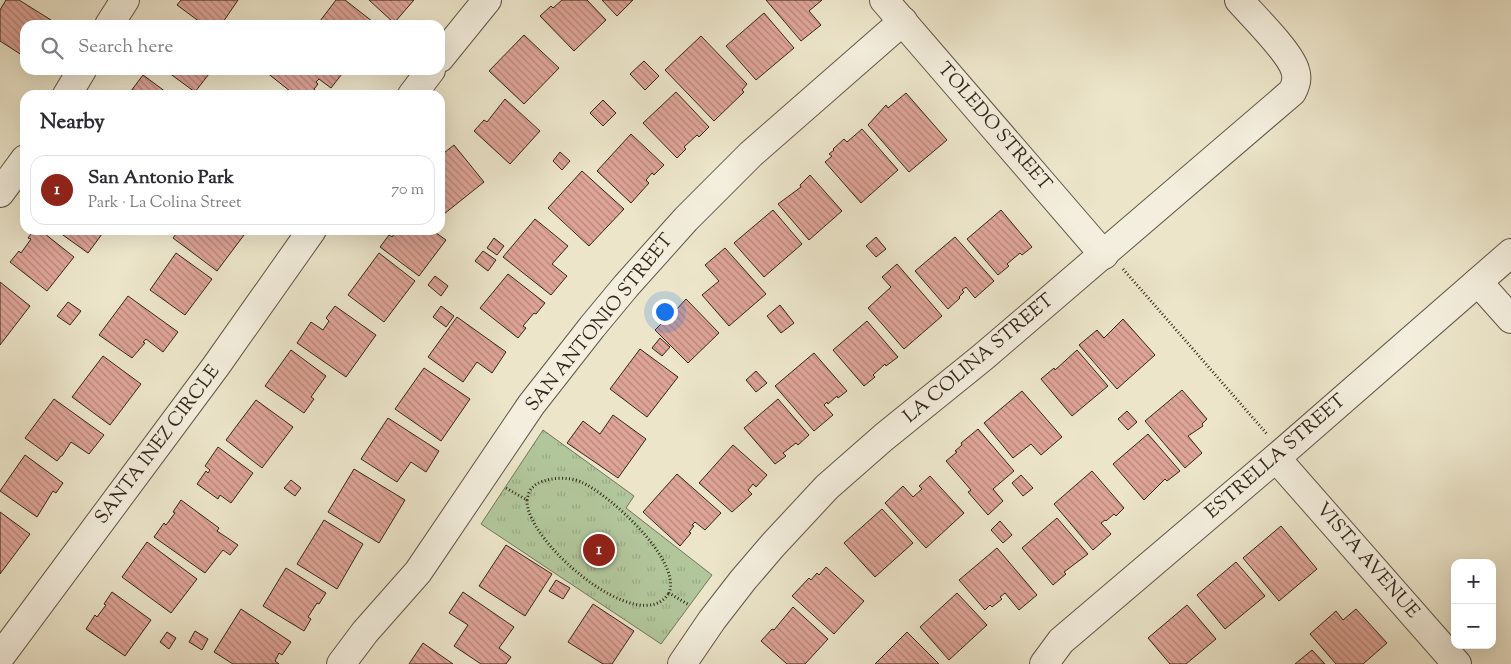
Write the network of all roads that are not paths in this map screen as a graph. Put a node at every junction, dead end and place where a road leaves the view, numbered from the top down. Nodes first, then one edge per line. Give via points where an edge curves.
1 (124, 0) edge
2 (487, 0) edge
3 (884, 0) edge
4 (1239, 0) edge
5 (112, 20) edge
6 (903, 21) junction
7 (445, 52) edge
8 (79, 75) edge
9 (70, 90) edge
10 (20, 166) edge
11 (0, 193) edge
12 (308, 235) edge
13 (1511, 253) edge
14 (1113, 262) junction
15 (1478, 282) junction
16 (1511, 319) edge
17 (1272, 446) junction
18 (0, 656) edge
19 (1451, 662) edge
20 (341, 664) edge
21 (682, 664) edge
22 (1044, 664) edge

1 - 5 street
2 - 7 street
3 - 6 street, TOLEDO STREET
4 - 14 street, LA COLINA STREET via 1288,56 1295,70 1295,86 1287,98
6 - 14 street, TOLEDO STREET
6 - 20 street, SAN ANTONIO STREET via 751,154 644,265 526,412 418,572
8 - 9 street
10 - 11 street
12 - 18 street, SANTA INEZ CIRCLE via 216,366
13 - 15 street, ESTRELLA STREET
14 - 21 street, LA COLINA STREET via 983,357 827,487 743,580
15 - 16 street
15 - 17 street, ESTRELLA STREET
17 - 19 street, VISTA AVENUE
17 - 22 street, ESTRELLA STREET via 1061,641

